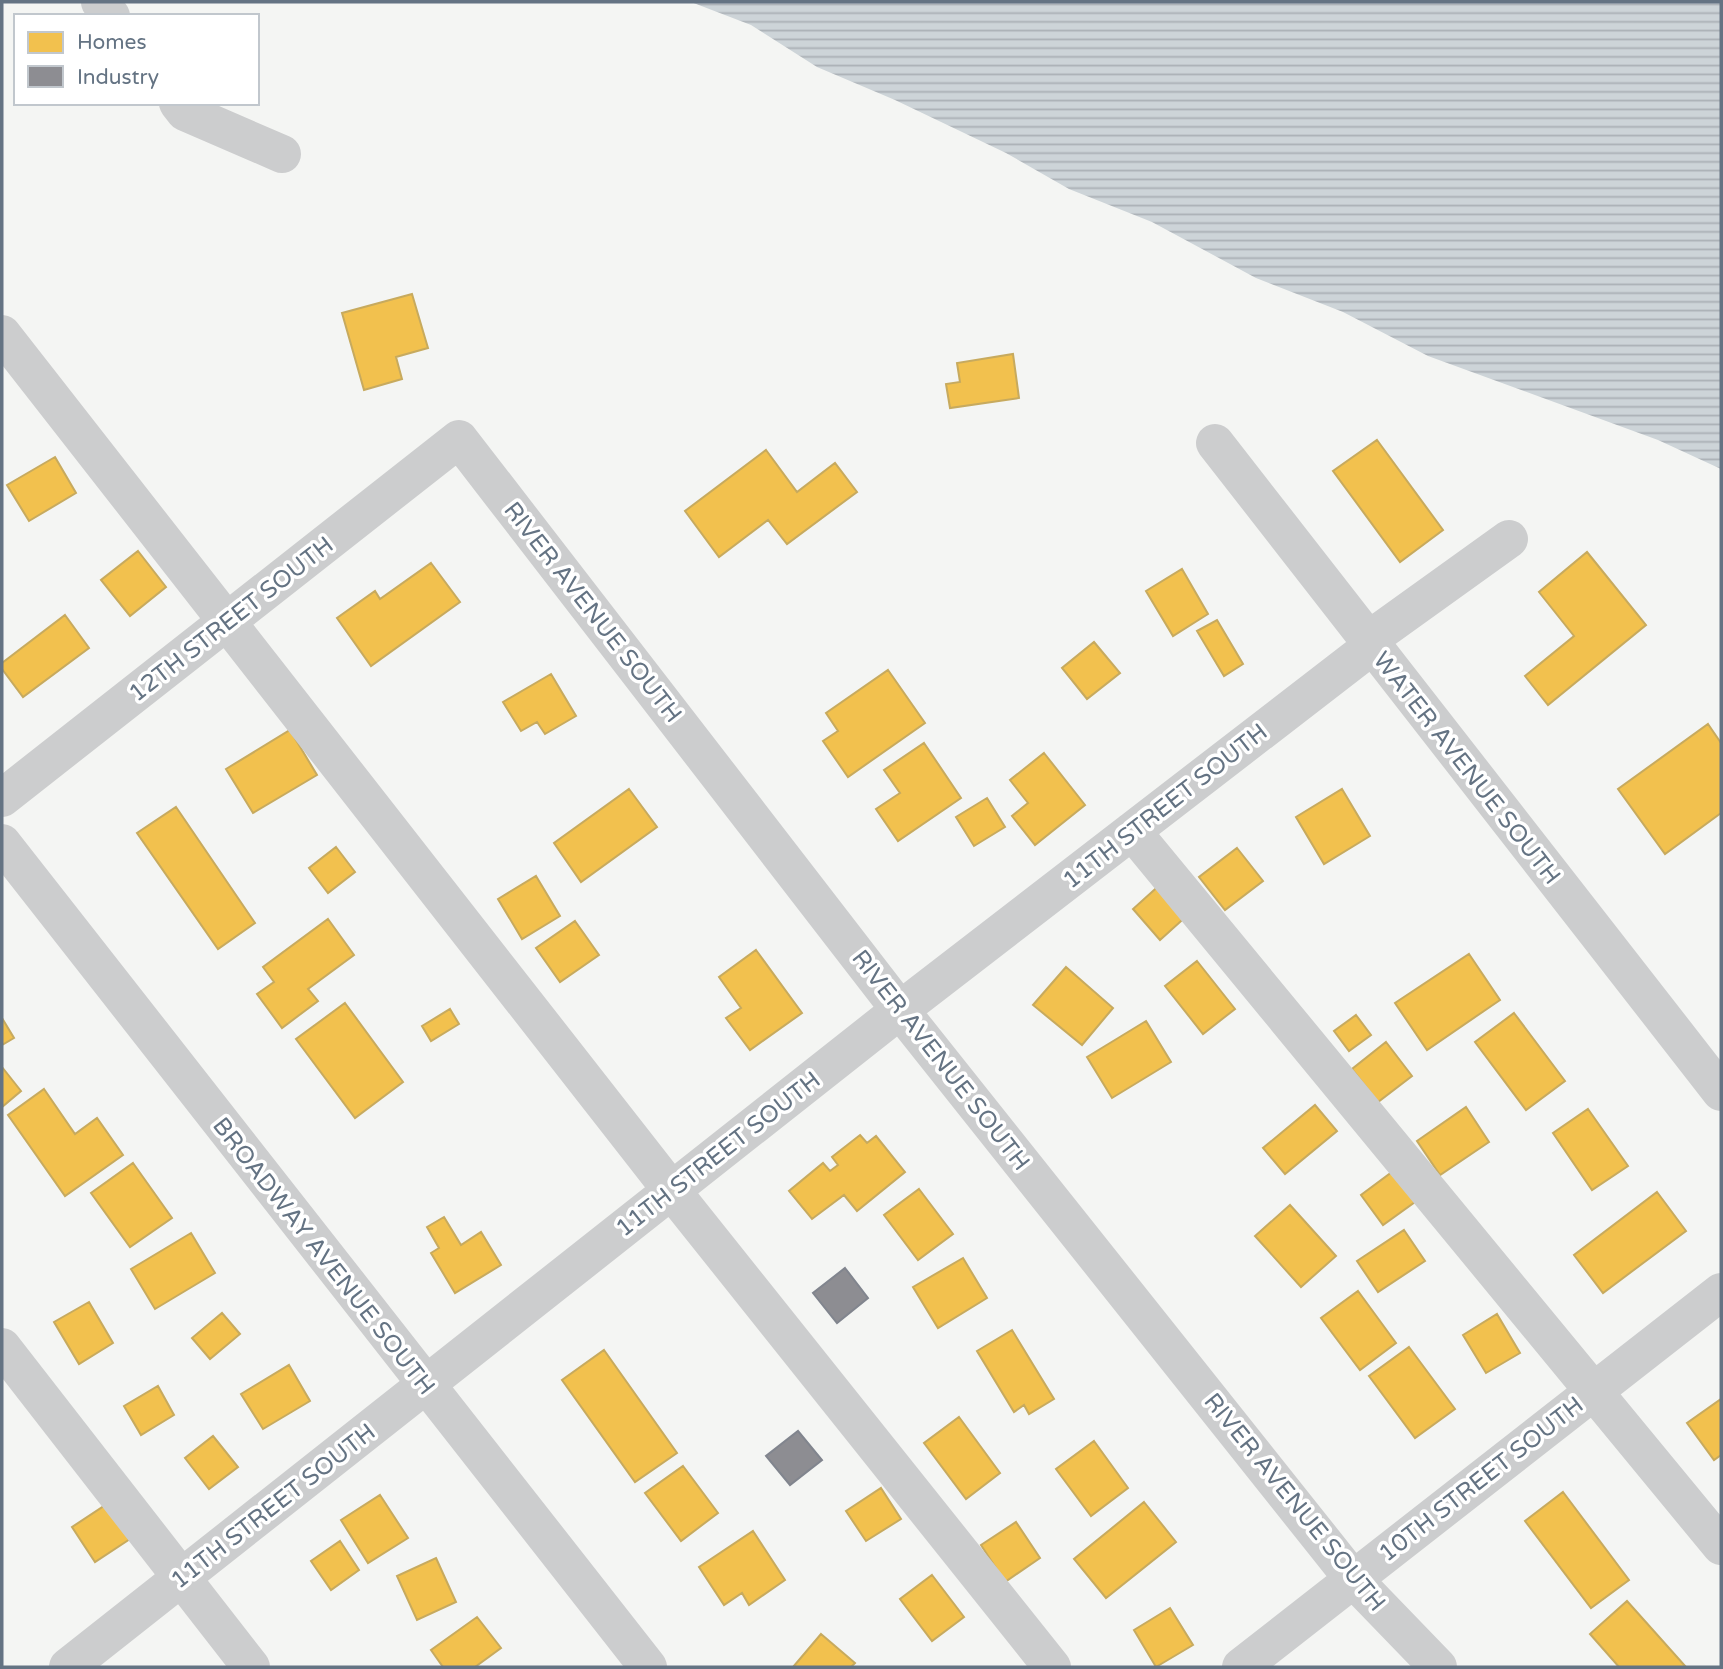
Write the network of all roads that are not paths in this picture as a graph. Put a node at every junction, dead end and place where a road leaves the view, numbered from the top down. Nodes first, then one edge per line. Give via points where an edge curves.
1 (180, 105) edge
2 (282, 154) dead end
3 (2, 334) edge
4 (459, 439) joint
5 (1215, 443) dead end
6 (1509, 539) dead end
7 (228, 620) junction
8 (1370, 644) junction
9 (2, 798) edge
10 (1132, 831) junction
11 (2, 843) edge
12 (900, 1010) junction
13 (1721, 1092) edge
14 (672, 1191) junction
15 (1721, 1292) edge
16 (2, 1347) edge
17 (425, 1385) junction
18 (1592, 1393) junction
19 (1721, 1546) edge
20 (181, 1578) junction
21 (1353, 1579) junction
22 (68, 1667) edge
23 (251, 1667) edge
24 (648, 1667) edge
25 (1052, 1667) edge
26 (1241, 1667) edge
27 (1438, 1667) edge

1 - 2 street
3 - 7 street
4 - 7 street, 12TH STREET SOUTH
4 - 12 street, RIVER AVENUE SOUTH
5 - 8 street, WATER AVENUE SOUTH
6 - 8 street, 11TH STREET SOUTH
7 - 9 street, 12TH STREET SOUTH
7 - 14 street
8 - 10 street, 11TH STREET SOUTH
8 - 13 street, WATER AVENUE SOUTH
10 - 12 street, 11TH STREET SOUTH
10 - 18 street
11 - 17 street, BROADWAY AVENUE SOUTH
12 - 14 street, 11TH STREET SOUTH
12 - 21 street, RIVER AVENUE SOUTH
14 - 17 street, 11TH STREET SOUTH
14 - 25 street
15 - 18 street, 10TH STREET SOUTH
16 - 20 street
17 - 20 street, 11TH STREET SOUTH
17 - 24 street, BROADWAY AVENUE SOUTH
18 - 19 street
18 - 21 street, 10TH STREET SOUTH
20 - 22 street, 11TH STREET SOUTH
20 - 23 street
21 - 26 street, 10TH STREET SOUTH
21 - 27 street, RIVER AVENUE SOUTH

